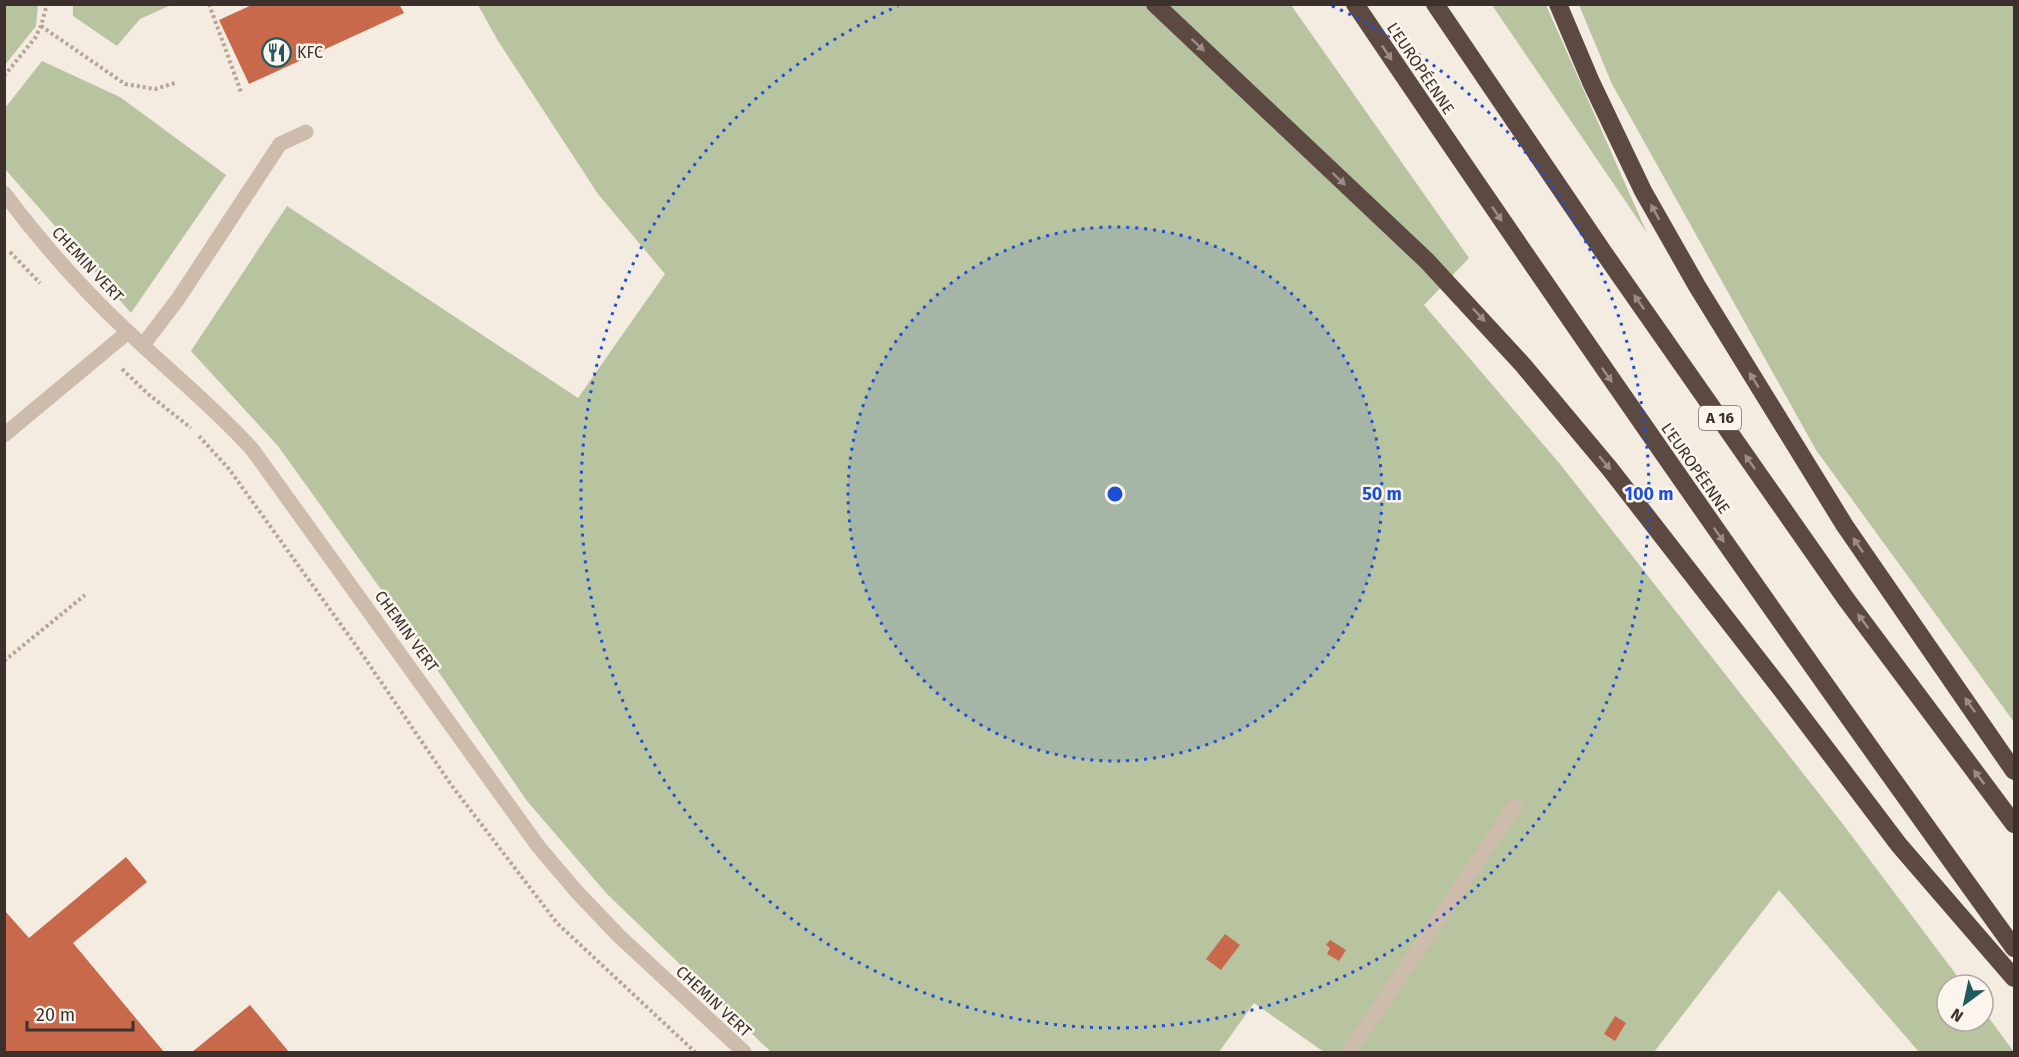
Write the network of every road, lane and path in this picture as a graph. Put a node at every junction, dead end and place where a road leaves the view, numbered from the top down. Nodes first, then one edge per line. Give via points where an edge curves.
1 (47, 4) edge
2 (208, 4) edge
3 (1155, 4) edge
4 (1355, 4) edge
5 (1435, 4) edge
6 (1558, 4) edge
7 (41, 26) junction
8 (4, 76) edge
9 (175, 83) dead end
10 (241, 92) dead end
11 (306, 132) dead end
12 (4, 193) edge
13 (4, 210) edge
14 (36, 235) junction
15 (10, 252) dead end
16 (42, 284) dead end
17 (128, 332) junction
18 (143, 345) junction
19 (105, 352) junction
20 (4, 435) edge
21 (86, 595) dead end
22 (4, 660) edge
23 (2014, 771) edge
24 (1515, 806) dead end
25 (2014, 824) edge
26 (2014, 948) edge
27 (2014, 978) edge
28 (695, 1053) edge
29 (744, 1053) edge
30 (1349, 1053) edge

1 - 7 path
2 - 10 path
3 -> 27 highway via 1426,261 1500,338 1610,469 1899,845
4 -> 26 highway, L'EUROPÉENNE via 1712,526
25 -> 5 highway, A 16 via 1846,599
23 -> 6 highway via 1851,534 1697,286 1643,191
7 - 8 path
7 - 9 path via 125,84 155,89
11 - 18 street via 280,144
12 - 14 street
13 - 14 street
14 - 17 street, CHEMIN VERT
15 - 16 path
17 - 18 street, CHEMIN VERT
17 - 19 street
18 - 29 street, CHEMIN VERT via 252,449 517,817 571,885 619,936
19 - 20 street
19 - 28 path via 148,394 193,429 229,469 452,786 557,923
21 - 22 path
24 - 30 street

